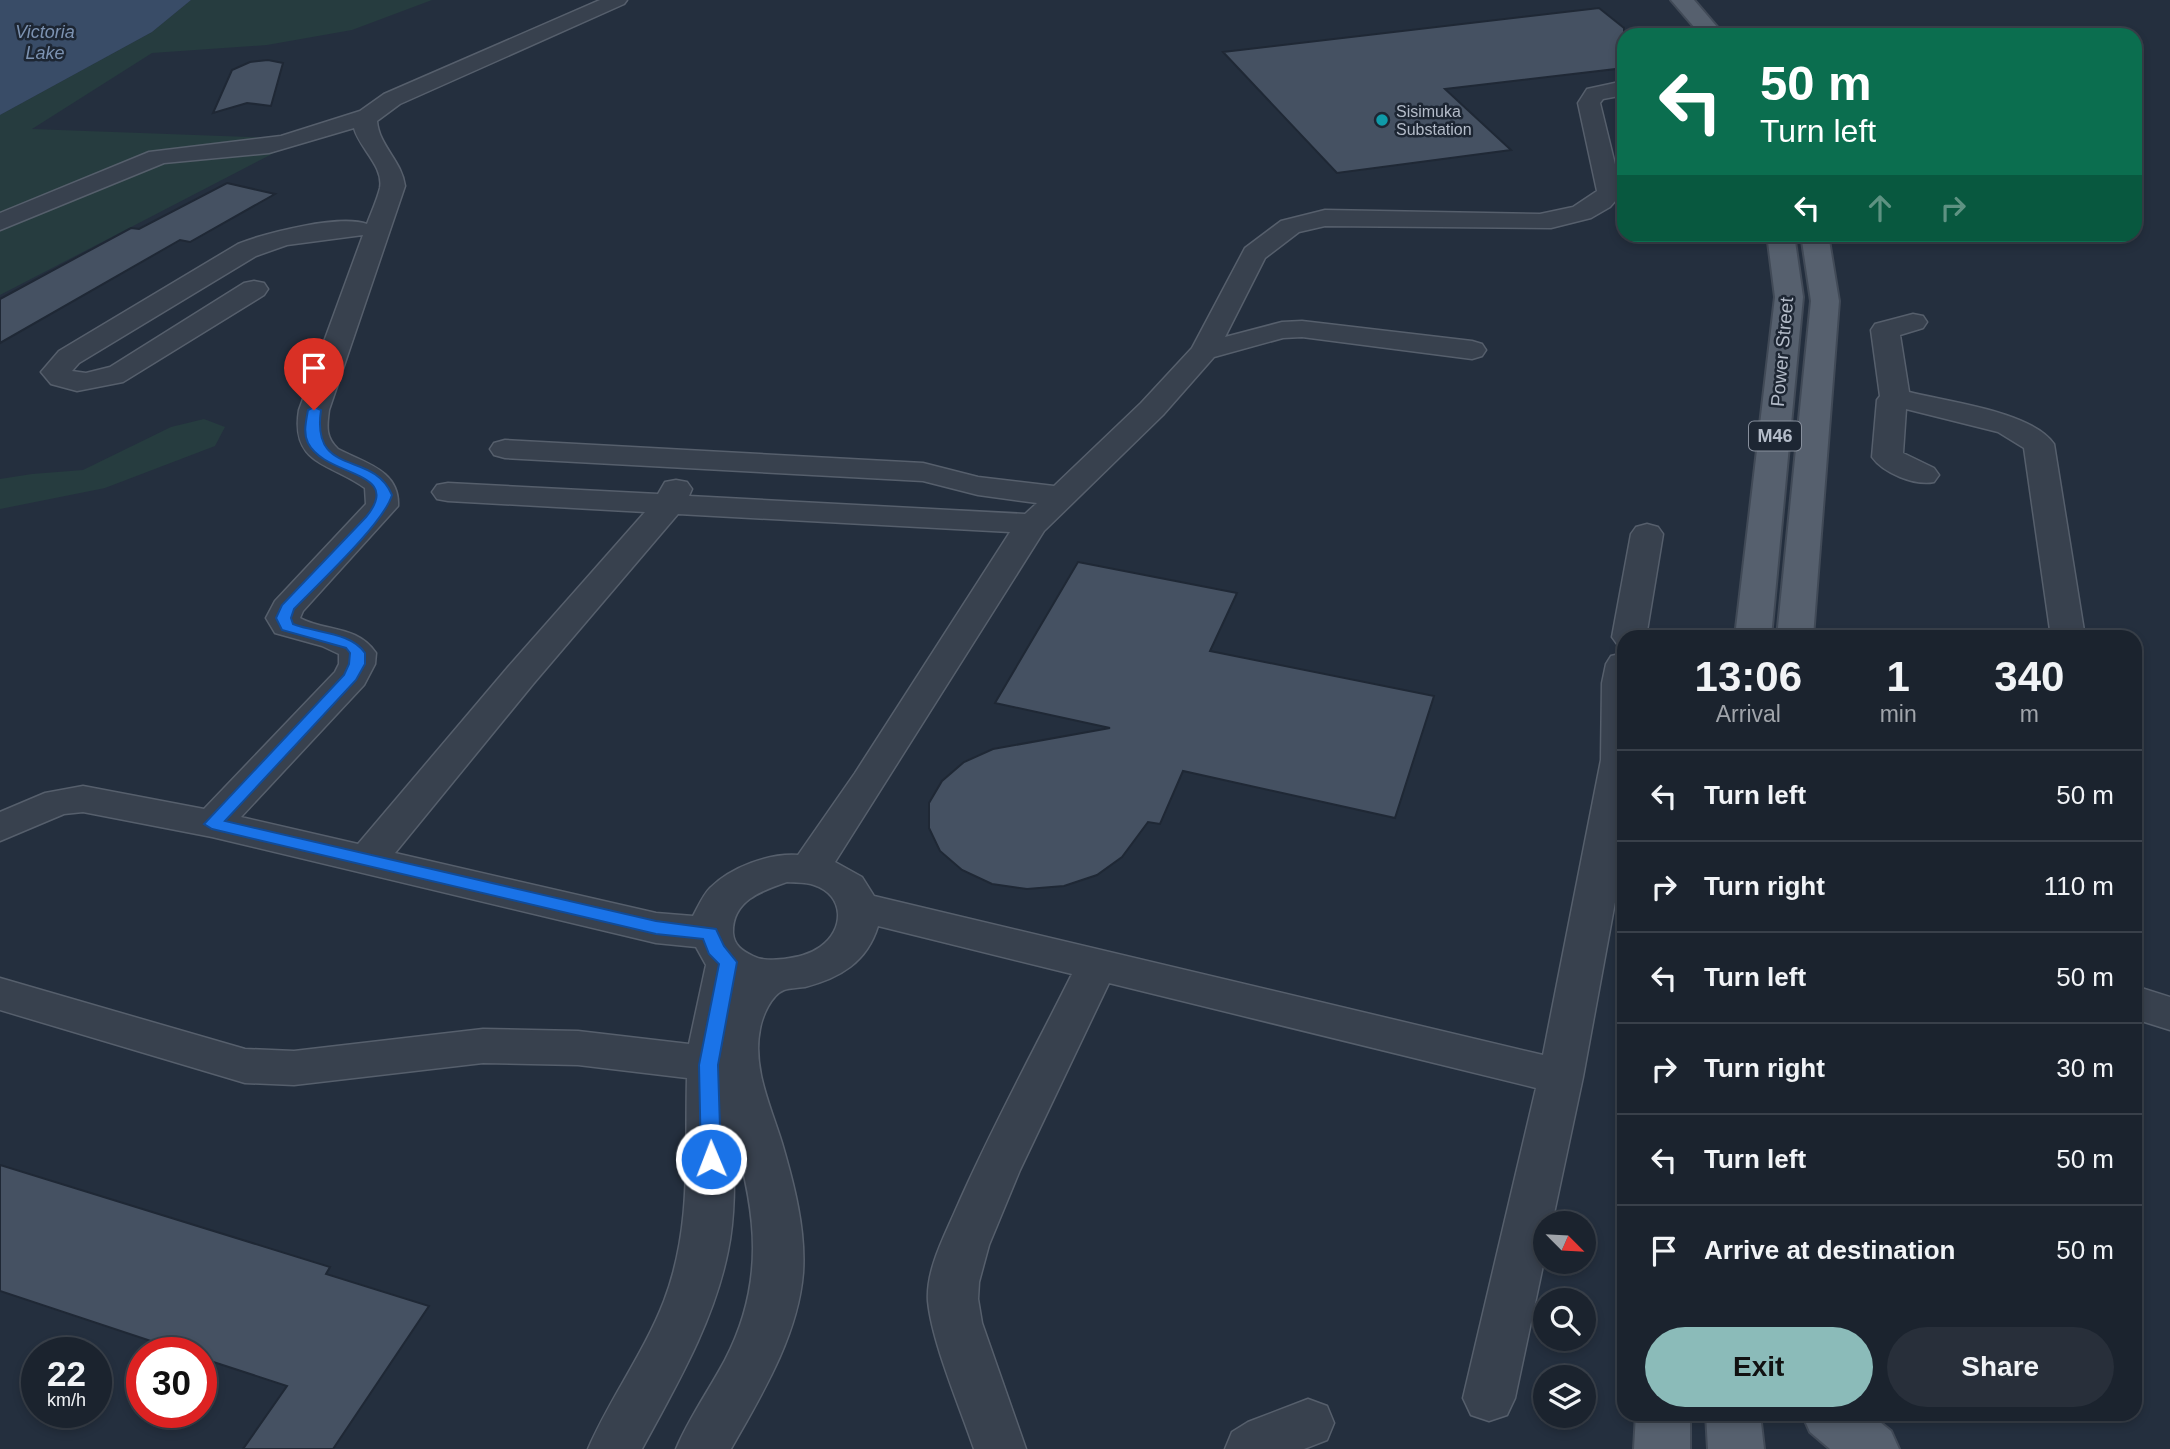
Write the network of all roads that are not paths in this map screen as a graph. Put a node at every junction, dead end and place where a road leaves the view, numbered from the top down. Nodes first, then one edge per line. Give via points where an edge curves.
1 (617, 0) edge
2 (1672, 4) edge
3 (1682, 28) edge
4 (1704, 28) edge
5 (1617, 89) edge
6 (368, 116) junction
7 (0, 222) edge
8 (356, 229) dead end
9 (1781, 242) edge
10 (1815, 242) edge
11 (254, 289) dead end
12 (1913, 321) dead end
13 (1472, 350) dead end
14 (1204, 351) junction
15 (1895, 398) junction
16 (505, 449) dead end
17 (688, 459) junction
18 (1923, 475) dead end
19 (448, 492) dead end
20 (1060, 496) junction
21 (670, 504) junction
22 (1766, 517) junction
23 (1807, 523) junction
24 (1033, 524) junction
25 (1647, 534) dead end
26 (1630, 630) edge
27 (1754, 630) edge
28 (1796, 630) edge
29 (2067, 630) edge
30 (1617, 776) edge
31 (212, 824) junction
32 (0, 828) edge
33 (368, 859) junction
34 (809, 869) junction
35 (860, 907) junction
36 (736, 957) junction
37 (1097, 965) junction
38 (0, 994) edge
39 (2142, 1004) edge
40 (2170, 1014) edge
41 (723, 1068) junction
42 (1561, 1077) junction
43 (1489, 1398) dead end
44 (1663, 1421) edge
45 (1734, 1421) edge
46 (1837, 1421) edge
47 (1308, 1423) dead end
48 (614, 1449) edge
49 (702, 1449) edge
50 (1000, 1449) edge
51 (1251, 1449) edge
52 (1662, 1449) edge
53 (1736, 1449) edge
54 (1871, 1449) edge

1 - 6 street via 392,99
2 - 3 main road
2 - 4 main road
5 - 14 street via 1595,94 1589,103 1610,193 1591,210 1528,222 1352,217 1290,226 1254,254
6 - 7 street via 269,146 158,157
6 - 31 street via 364,129 390,169 393,186 314,410 311,431 323,453 368,475 381,484 386,495 382,506 287,608 283,618 287,626 301,632 351,645 358,653 357,664 351,677
8 - 11 street via 293,236 247,250 69,356 55,372 70,382 120,373
9 - 22 main road, Power Street / M46 via 1789,297
10 - 23 main road, Power Street / M46 via 1825,301
12 - 15 street via 1885,330
13 - 14 street via 1302,329
14 - 20 street via 1152,409
15 - 18 lane via 1887,457
15 - 29 lane via 2008,425 2039,444
16 - 17 street
17 - 20 street via 923,472
17 - 21 street
19 - 21 street
20 - 24 street
21 - 24 street
21 - 33 street
22 - 23 main road
22 - 27 main road, Power Street / M46
23 - 28 main road, Power Street / M46
24 - 34 street
25 - 26 street
30 - 42 street
31 - 32 street via 83,799 40,808
31 - 33 street
33 - 36 street via 656,928
34 - 35 street via 843,882
34 - 36 street via 760,873 722,898 712,915
35 - 36 street via 860,924 852,941 818,968 794,975
35 - 37 street
36 - 41 street via 751,997
37 - 42 street
37 - 50 street via 997,1170 954,1283 957,1323
38 - 41 street via 246,1066 294,1068 483,1046 578,1048
39 - 40 street
41 - 48 street via 705,1248 693,1290
41 - 49 street via 764,1160 779,1248 775,1300 740,1383
42 - 43 street
44 - 52 main road
45 - 53 main road
46 - 54 main road
47 - 51 street

